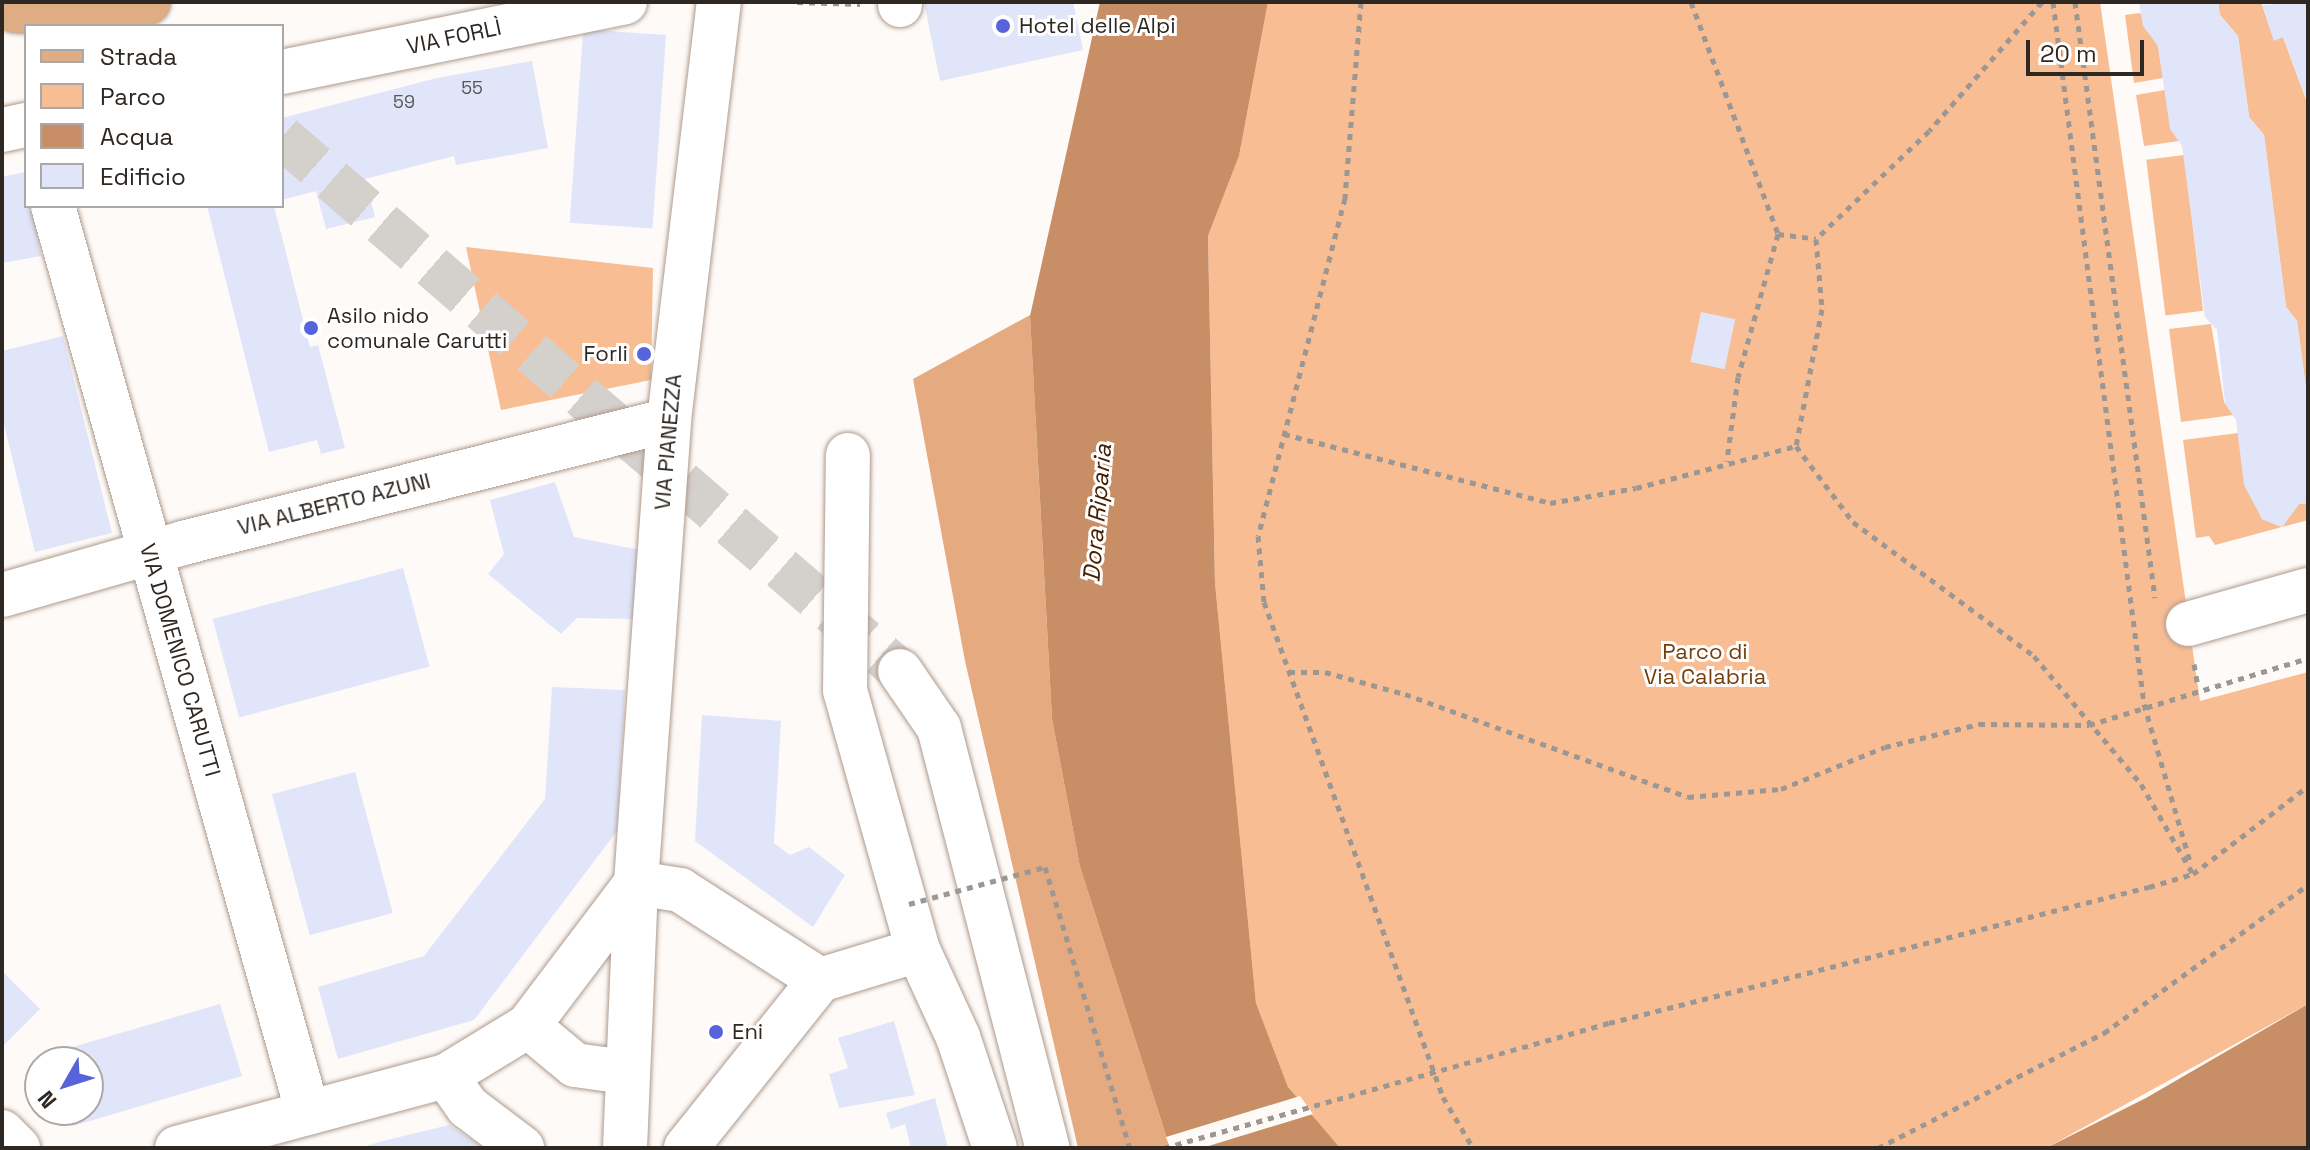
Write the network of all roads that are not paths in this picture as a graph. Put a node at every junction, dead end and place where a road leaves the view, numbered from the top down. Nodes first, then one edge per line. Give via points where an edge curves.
1 (4, 2) edge
2 (148, 2) edge
3 (625, 2) edge
4 (719, 2) edge
5 (284, 72) edge
6 (24, 125) edge
7 (2, 130) edge
8 (54, 208) edge
9 (669, 420) junction
10 (848, 455) dead end
11 (150, 551) junction
12 (2308, 590) edge
13 (2, 595) edge
14 (2188, 624) road end
15 (900, 671) tunnel mouth
16 (636, 883) junction
17 (918, 950) junction
18 (820, 980) junction
19 (528, 1026) junction
20 (626, 1072) junction
21 (446, 1076) junction
22 (308, 1113) junction
23 (2, 1132) edge
24 (18, 1148) edge
25 (177, 1148) edge
26 (522, 1148) edge
27 (625, 1148) edge
28 (686, 1148) edge
29 (995, 1148) edge
30 (1048, 1148) edge

1 - 2 main road via 15,10 73,14
3 - 5 street, VIA FORLÌ
4 - 9 street, VIA PIANEZZA
6 - 7 street
8 - 11 street, VIA DOMENICO CARUTTI
9 - 11 street, VIA ALBERTO AZUNI
9 - 16 street, VIA PIANEZZA
10 - 17 street via 845,691
11 - 13 street, VIA ALBERTO AZUNI
11 - 22 street, VIA DOMENICO CARUTTI
12 - 14 street
15 - 30 street via 939,728
16 - 18 street via 680,890
16 - 19 street
16 - 20 street, VIA PIANEZZA
17 - 18 street
17 - 29 street via 958,1037
18 - 28 street
19 - 20 street via 575,1065
19 - 21 street
20 - 27 street, VIA PIANEZZA
21 - 22 street
21 - 26 street via 468,1107
22 - 25 street
23 - 24 street

